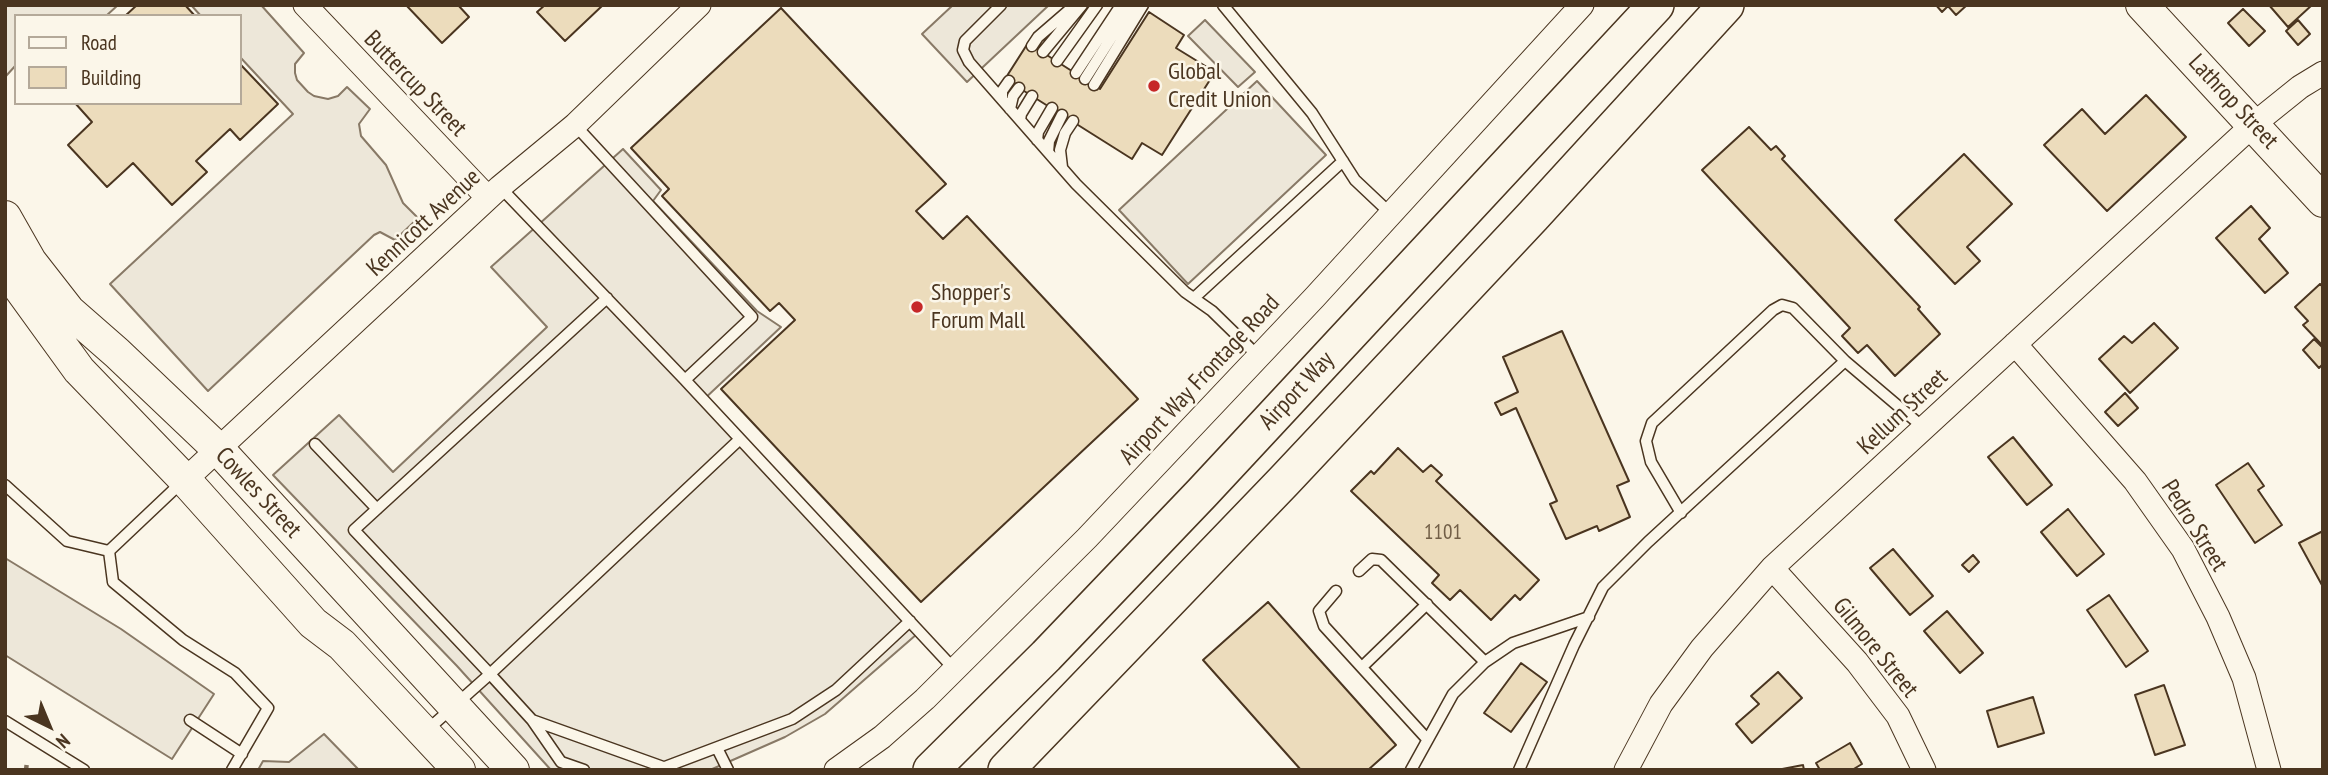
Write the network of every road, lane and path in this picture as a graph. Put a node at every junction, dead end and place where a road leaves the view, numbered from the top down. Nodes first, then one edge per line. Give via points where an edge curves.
1 (305, 5) edge
2 (699, 5) edge
3 (1001, 5) edge
4 (1074, 5) edge
5 (1082, 5) edge
6 (1097, 5) edge
7 (1121, 5) edge
8 (1132, 5) edge
9 (1143, 5) edge
10 (1223, 5) edge
11 (1582, 5) edge
12 (1656, 5) edge
13 (1726, 5) edge
14 (2142, 5) edge
15 (1032, 46) dead end
16 (1043, 52) dead end
17 (1057, 61) dead end
18 (2323, 73) edge
19 (1085, 79) junction
20 (1009, 81) dead end
21 (1019, 88) dead end
22 (1032, 96) dead end
23 (1002, 99) junction
24 (1010, 109) junction
25 (1020, 120) junction
26 (1073, 121) dead end
27 (2254, 124) junction
28 (575, 125) junction
29 (1037, 140) junction
30 (1048, 152) junction
31 (1343, 161) junction
32 (1062, 167) junction
33 (494, 192) junction
34 (2323, 201) edge
35 (1391, 214) junction
36 (5, 217) edge
37 (5, 268) edge
38 (607, 298) junction
39 (1194, 298) junction
40 (2015, 344) junction
41 (1258, 356) junction
42 (1845, 361) junction
43 (685, 380) junction
44 (1924, 428) junction
45 (740, 439) junction
46 (315, 444) dead end
47 (219, 450) junction
48 (185, 480) junction
49 (5, 485) edge
50 (377, 509) junction
51 (1681, 513) junction
52 (109, 551) junction
53 (1772, 568) junction
54 (1359, 571) dead end
55 (1336, 591) dead end
56 (1427, 604) junction
57 (1589, 617) junction
58 (910, 621) junction
59 (1485, 662) junction
60 (1362, 667) junction
61 (955, 670) junction
62 (490, 674) junction
63 (454, 705) junction
64 (190, 720) dead end
65 (532, 720) junction
66 (5, 721) edge
67 (425, 733) junction
68 (1427, 739) junction
69 (717, 748) junction
70 (242, 754) junction
71 (27, 762) dead end
72 (662, 769) edge
73 (26, 770) edge
74 (84, 770) edge
75 (232, 770) edge
76 (459, 770) edge
77 (513, 770) edge
78 (584, 770) edge
79 (728, 770) edge
80 (836, 770) edge
81 (931, 770) edge
82 (1006, 770) edge
83 (1411, 770) edge
84 (1519, 770) edge
85 (1626, 770) edge
86 (1924, 770) edge
87 (2269, 770) edge

1 - 33 street, Buttercup Street
2 - 28 street, Kennicott Avenue
3 - 23 lane via 965,41 963,50
4 - 15 lane
5 - 16 lane
6 - 17 lane
7 - 19 lane
8 - 19 lane
9 - 19 lane
10 - 31 lane via 1312,113
11 - 35 street, Airport Way Frontage Road
12 - 81 main road, Airport Way via 1202,493
13 - 82 main road via 1399,359
14 - 27 main road, Lathrop Street
18 - 27 street, Kellum Street
20 - 23 lane
21 - 24 lane
22 - 25 lane
23 - 24 lane
24 - 25 lane
25 - 29 lane
26 - 32 lane via 1060,150
27 - 34 main road, Lathrop Street
27 - 40 street, Kellum Street
28 - 33 street, Kennicott Avenue
28 - 43 lane via 752,317
29 - 30 lane
29 - 30 lane via 1038,132 1057,112
30 - 32 lane
31 - 35 lane via 1355,180
31 - 39 lane
32 - 39 lane
33 - 38 lane
33 - 47 street, Kennicott Avenue
35 - 41 street, Airport Way Frontage Road
36 - 47 main road, Cowles Street via 30,261 69,311
37 - 48 main road, Cowles Street via 79,370
38 - 43 lane
38 - 50 lane
39 - 41 lane
40 - 44 street, Kellum Street
40 - 87 street, Pedro Street via 2135,481 2183,549 2244,678
41 - 61 street, Airport Way Frontage Road
42 - 44 lane
42 - 51 lane
42 - 51 lane via 1793,308 1783,305 1652,422 1646,441 1651,462
43 - 45 lane
44 - 53 street, Kellum Street
45 - 58 lane
45 - 62 lane
46 - 50 lane
47 - 48 street, Kennicott Avenue
47 - 63 main road, Cowles Street
48 - 52 lane
48 - 67 main road, Cowles Street via 313,623 342,645
49 - 52 lane via 67,541
50 - 62 lane via 355,530
51 - 57 lane via 1603,587
52 - 70 lane via 113,582 183,640 235,673 268,708
53 - 85 street, Kellum Street via 1702,648 1661,704
53 - 86 street, Gilmore Street via 1857,662 1898,716
54 - 56 lane via 1373,559 1381,559
55 - 60 lane via 1319,611 1324,626
56 - 59 lane
56 - 60 lane
57 - 59 lane via 1513,643
57 - 84 lane
58 - 61 lane
58 - 69 lane via 836,690 792,719
59 - 68 lane via 1454,694
60 - 68 lane
61 - 80 street, Airport Way Frontage Road via 882,737
62 - 63 lane
62 - 65 lane
63 - 67 lane
63 - 77 main road, Cowles Street
64 - 70 lane
65 - 72 lane
65 - 78 lane via 561,762
66 - 74 lane
67 - 76 main road, Cowles Street
68 - 83 lane
69 - 72 lane
69 - 79 lane
70 - 75 lane
71 - 73 path

